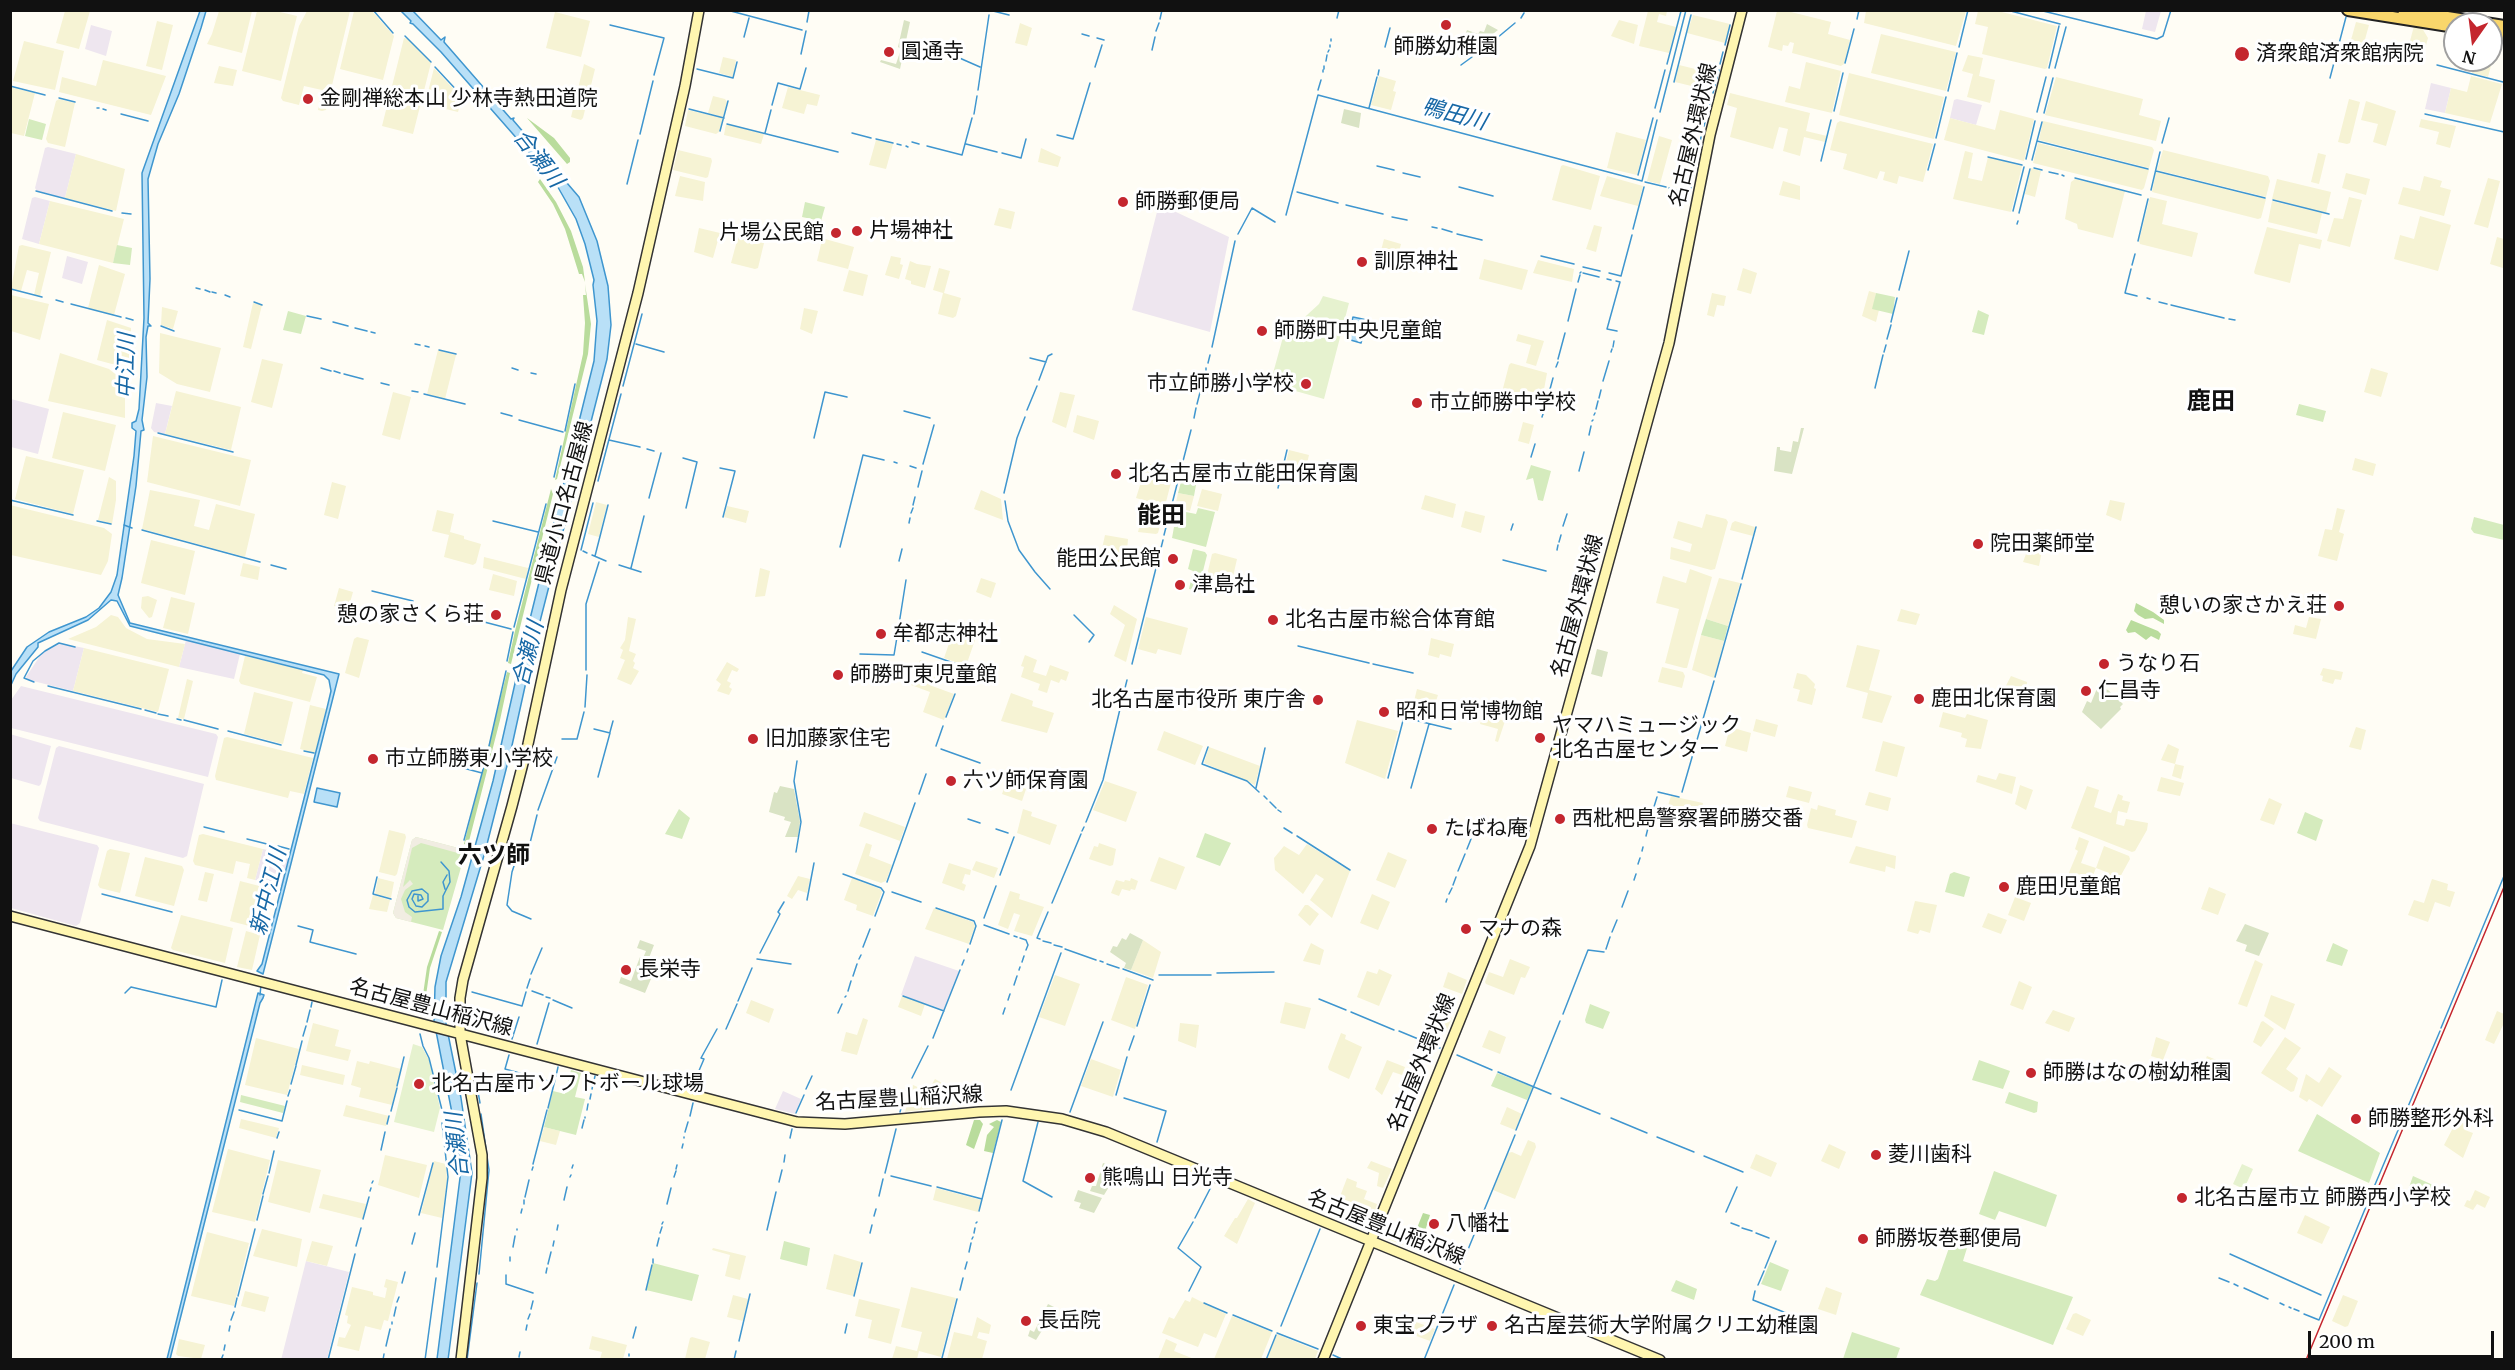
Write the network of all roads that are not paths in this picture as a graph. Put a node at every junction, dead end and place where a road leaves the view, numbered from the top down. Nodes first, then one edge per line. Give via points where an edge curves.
1 (699, 10) edge
2 (1742, 10) edge
3 (2348, 10) edge
4 (2403, 10) edge
5 (2443, 25) edge
6 (2505, 26) edge
7 (10, 916) edge
8 (460, 1034) junction
9 (1370, 1241) junction
10 (461, 1359) edge
11 (1323, 1359) edge
12 (1660, 1359) edge

1 - 8 main road, 県道小口名古屋線 via 638,293 561,590 515,796 463,980
2 - 9 main road, 名古屋外環状線 via 1710,135 1669,343 1530,846
3 - 5 main road
4 - 6 main road
7 - 8 main road, 名古屋豊山稲沢線
8 - 9 main road, 名古屋豊山稲沢線 via 797,1122 845,1124 1006,1111 1062,1119 1106,1132
8 - 10 main road, 県道小口名古屋線 via 482,1155
9 - 11 main road, 名古屋外環状線
9 - 12 main road, 名古屋豊山稲沢線

